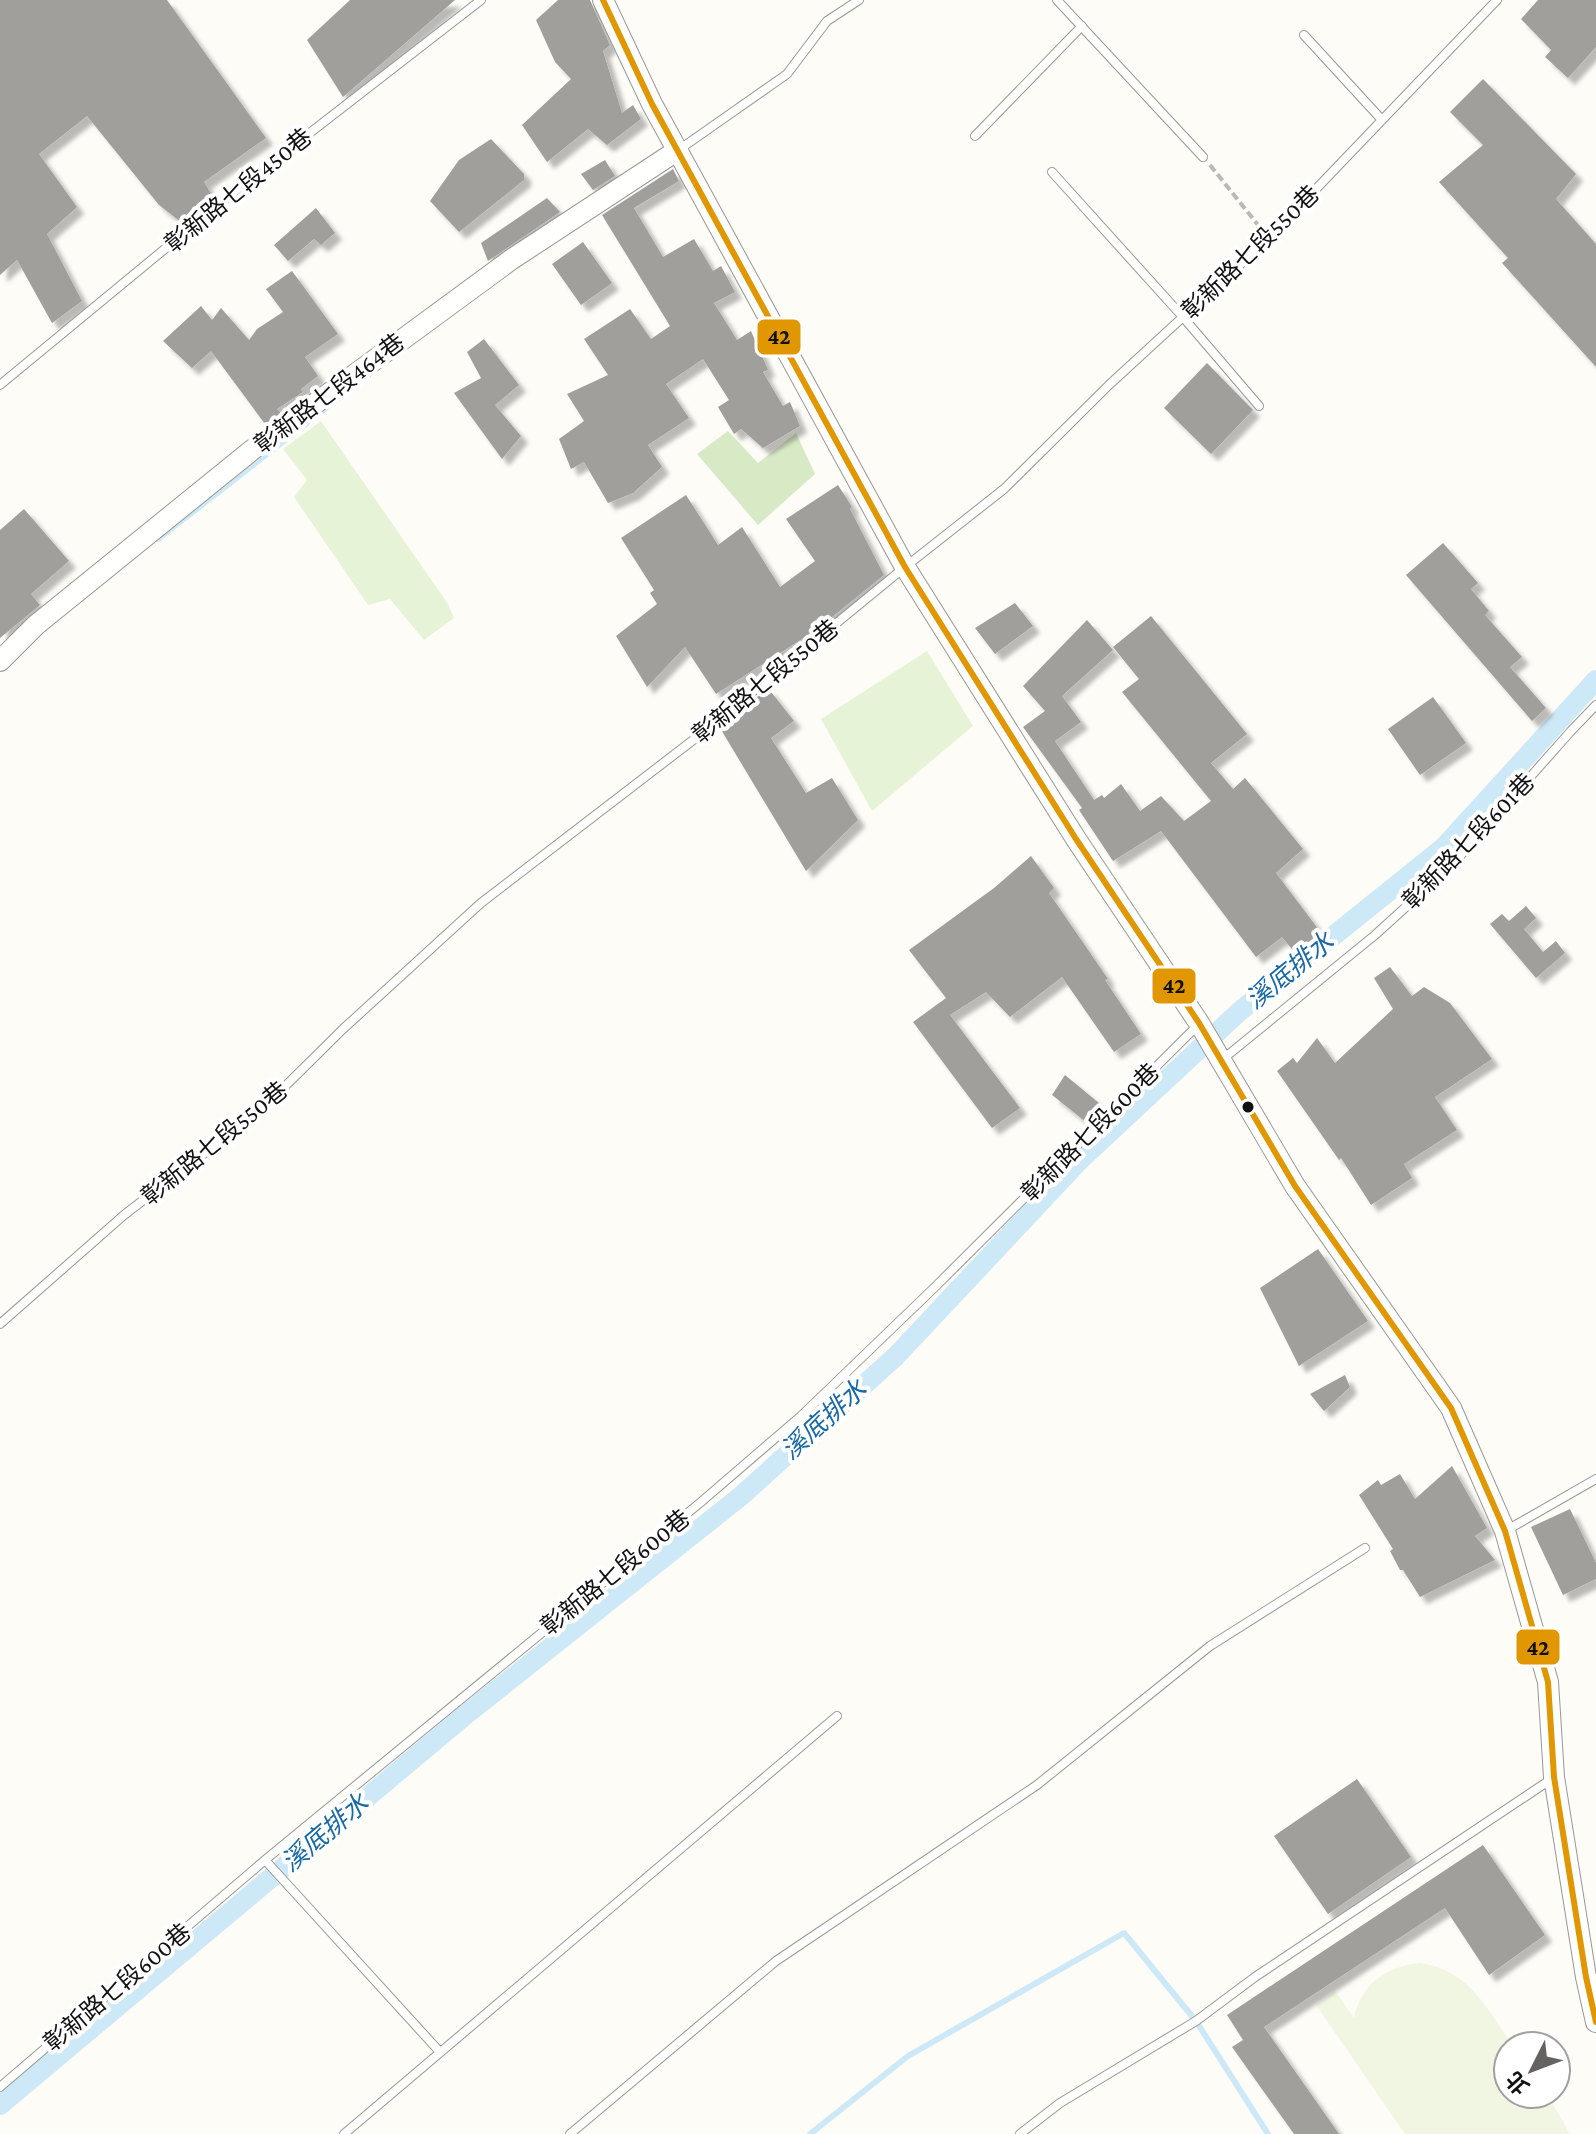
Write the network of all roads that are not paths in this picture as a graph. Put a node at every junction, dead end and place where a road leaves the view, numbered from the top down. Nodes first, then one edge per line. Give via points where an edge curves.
1 (481, 0) edge
2 (603, 0) edge
3 (859, 0) edge
4 (1057, 0) edge
5 (1497, 0) edge
6 (1082, 26) junction
7 (1304, 35) dead end
8 (1382, 120) junction
9 (975, 136) dead end
10 (678, 150) junction
11 (1203, 157) road end
12 (1052, 172) dead end
13 (1182, 316) junction
14 (0, 385) edge
15 (1259, 406) dead end
16 (905, 567) junction
17 (0, 661) edge
18 (1596, 705) edge
19 (1199, 1023) junction
20 (1222, 1060) junction
21 (0, 1324) edge
22 (1596, 1479) edge
23 (1505, 1531) junction
24 (1365, 1548) dead end
25 (837, 1716) dead end
26 (1554, 1777) junction
27 (265, 1860) junction
28 (1591, 1975) edge
29 (1596, 2022) edge
30 (439, 2051) junction
31 (0, 2087) edge
32 (344, 2134) edge
33 (570, 2134) edge
34 (1020, 2134) edge

1 - 14 lane, 彰新路七段450巷 via 235,191
2 - 10 street
3 - 10 lane via 827,21 787,74
4 - 6 lane
5 - 8 lane, 彰新路七段550巷
6 - 9 lane
6 - 11 lane
7 - 8 lane
8 - 13 lane, 彰新路七段550巷 via 1269,238
10 - 16 street
10 - 17 street, 彰新路七段464巷 via 512,259 264,441 36,625
12 - 13 lane
13 - 15 lane
13 - 16 lane, 彰新路七段550巷 via 1004,489
16 - 19 street
16 - 21 lane, 彰新路七段550巷 via 701,734 481,903 262,1109 124,1215
18 - 20 lane, 彰新路七段601巷 via 1452,865
19 - 20 street
19 - 27 lane, 彰新路七段600巷 via 801,1416
20 - 23 street via 1295,1186 1451,1408
22 - 23 lane
23 - 26 street via 1548,1682
24 - 33 lane via 1210,1646 1026,1793 776,1961
25 - 30 lane
26 - 28 street
26 - 34 lane
27 - 30 lane
27 - 31 lane, 彰新路七段600巷
28 - 29 street
30 - 32 lane

